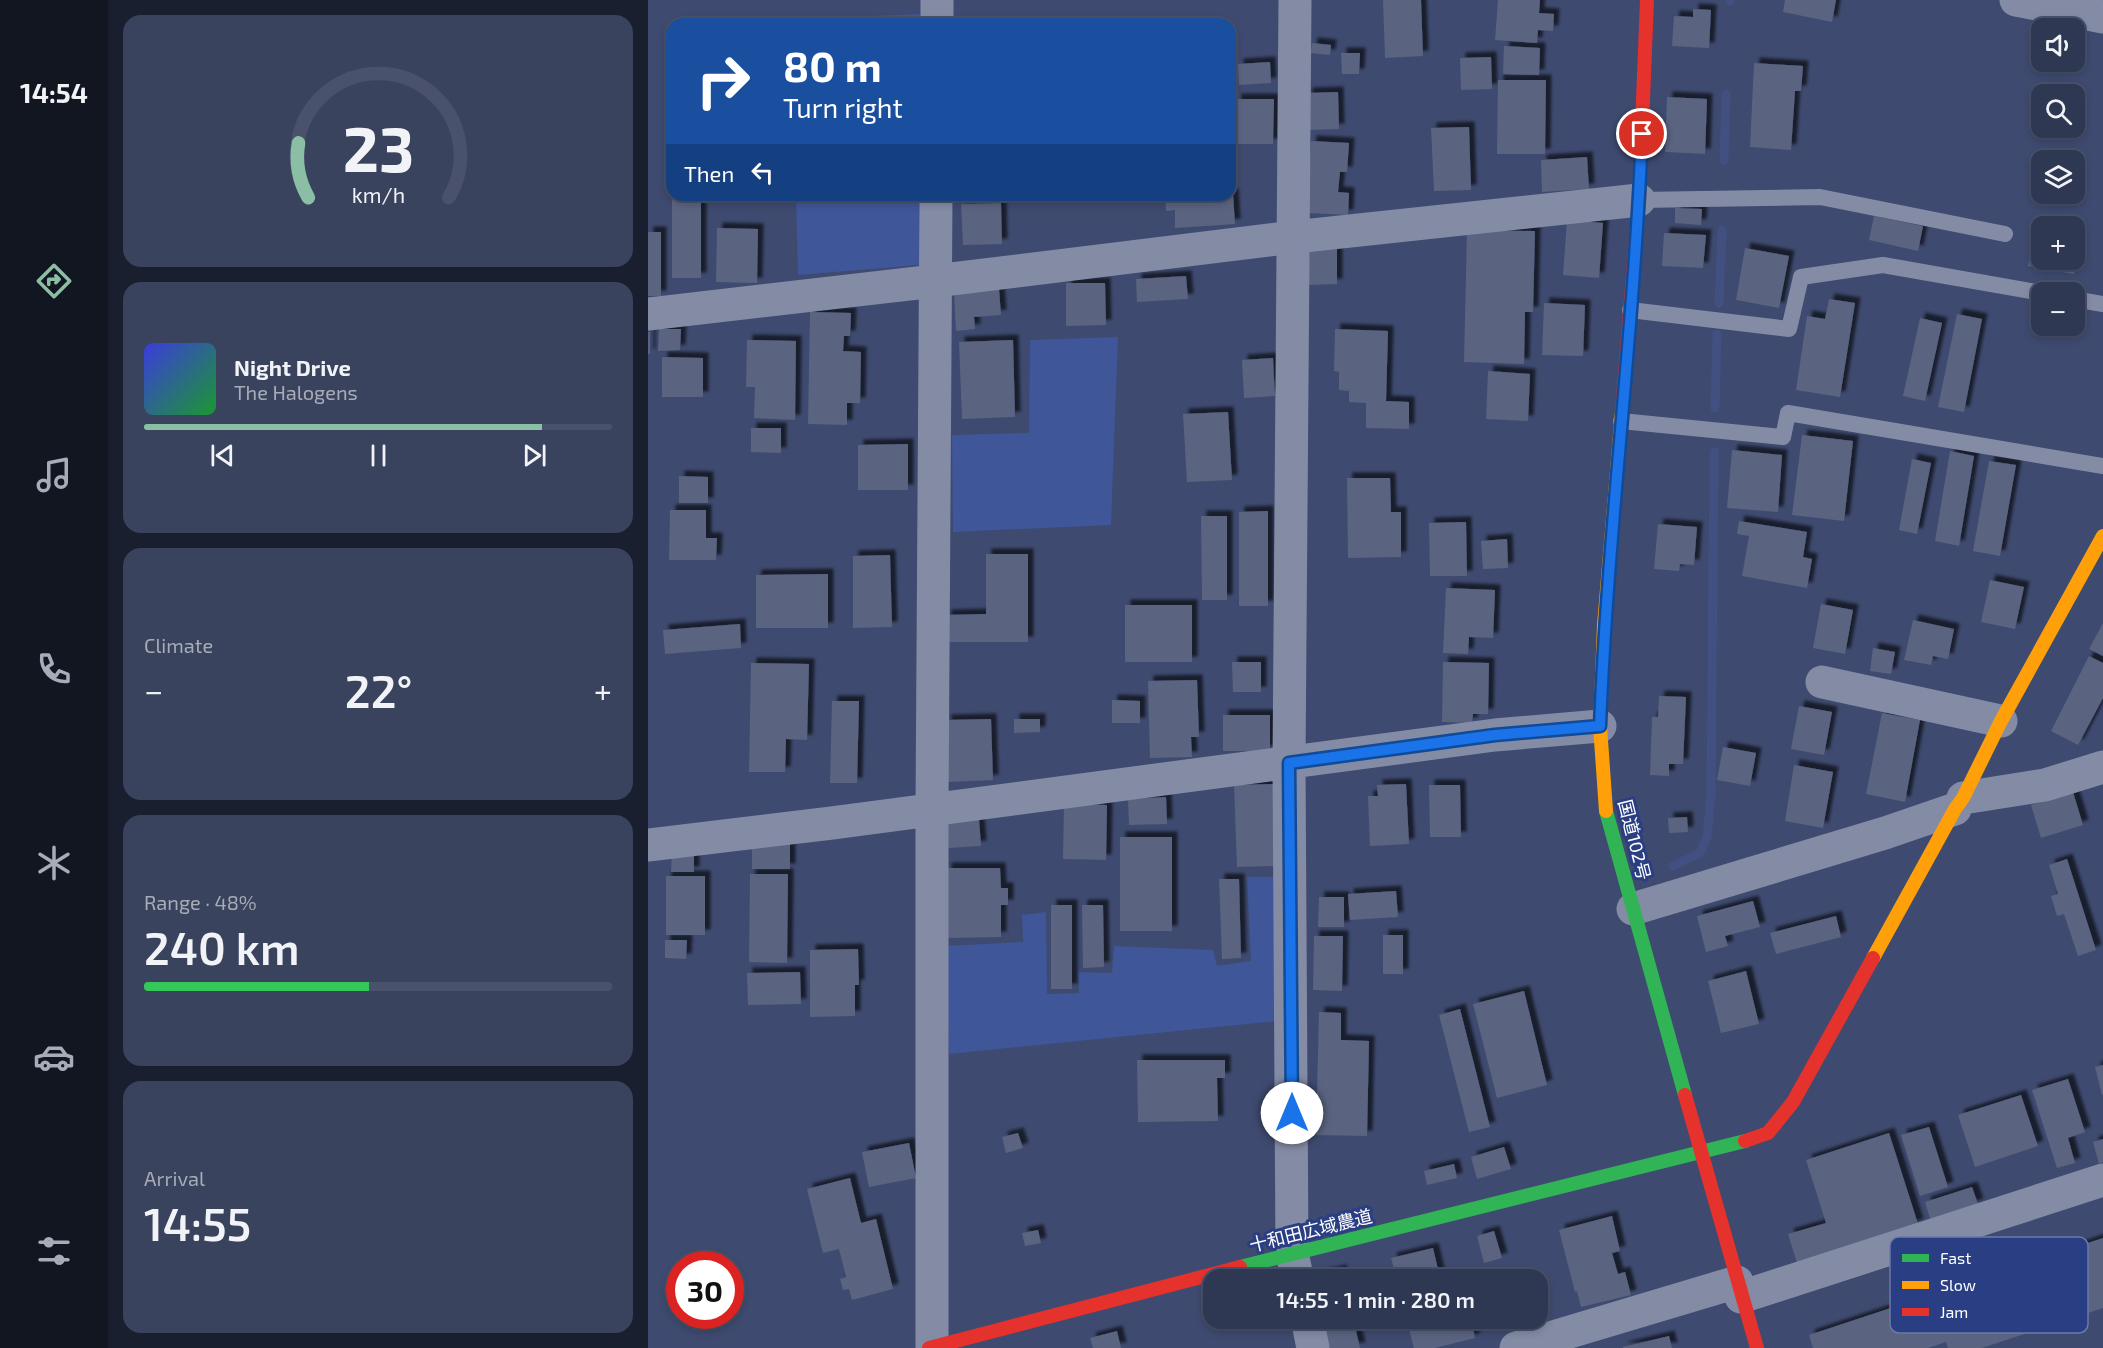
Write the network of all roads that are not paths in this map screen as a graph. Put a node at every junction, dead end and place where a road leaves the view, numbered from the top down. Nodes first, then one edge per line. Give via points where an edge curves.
1 (937, 0) edge
2 (1295, 0) edge
3 (1647, 0) edge
4 (2032, 2) edge
5 (2103, 17) edge
6 (937, 18) edge
7 (1639, 200) junction
8 (936, 201) edge
9 (2005, 234) dead end
10 (1294, 237) junction
11 (935, 281) junction
12 (2031, 291) edge
13 (2085, 301) edge
14 (2103, 304) edge
15 (1630, 310) junction
16 (648, 314) edge
17 (1621, 421) junction
18 (2103, 466) edge
19 (2103, 536) edge
20 (1822, 682) dead end
21 (2001, 721) junction
22 (1600, 726) junction
23 (1289, 763) junction
24 (2103, 766) edge
25 (1959, 803) junction
26 (932, 809) junction
27 (648, 845) edge
28 (1633, 909) junction
29 (1701, 1151) junction
30 (2103, 1180) edge
31 (1913, 1237) edge
32 (1890, 1244) edge
33 (1295, 1267) edge
34 (1739, 1289) junction
35 (1309, 1329) edge
36 (931, 1348) edge
37 (1313, 1348) edge
38 (1516, 1348) edge
39 (1757, 1348) edge

1 - 6 street
2 - 10 street
3 - 7 main road, 国道102号
4 - 5 street
7 - 9 lane via 1820,197
7 - 10 street
7 - 15 main road, 国道102号
8 - 11 street
10 - 11 street
10 - 23 street
11 - 16 street
11 - 26 street
12 - 15 lane via 1883,265 1801,277 1789,329
13 - 14 lane
15 - 17 main road, 国道102号
17 - 18 lane via 1783,437 1788,412
17 - 22 main road, 国道102号
19 - 21 main road, 十和田広域農道
20 - 21 street
21 - 25 main road, 十和田広域農道
22 - 23 street via 1495,735
22 - 28 main road, 国道102号 via 1606,812
23 - 26 street
23 - 33 street
24 - 25 street via 2045,785
25 - 28 street via 1885,833
25 - 29 main road, 十和田広域農道 via 1793,1102 1768,1132
26 - 27 street
26 - 36 street
28 - 29 main road, 国道102号
29 - 33 main road, 十和田広域農道
29 - 34 main road, 国道102号
30 - 31 street
32 - 34 street
33 - 36 main road, 十和田広域農道
34 - 38 street
34 - 39 main road, 国道102号
35 - 37 street

